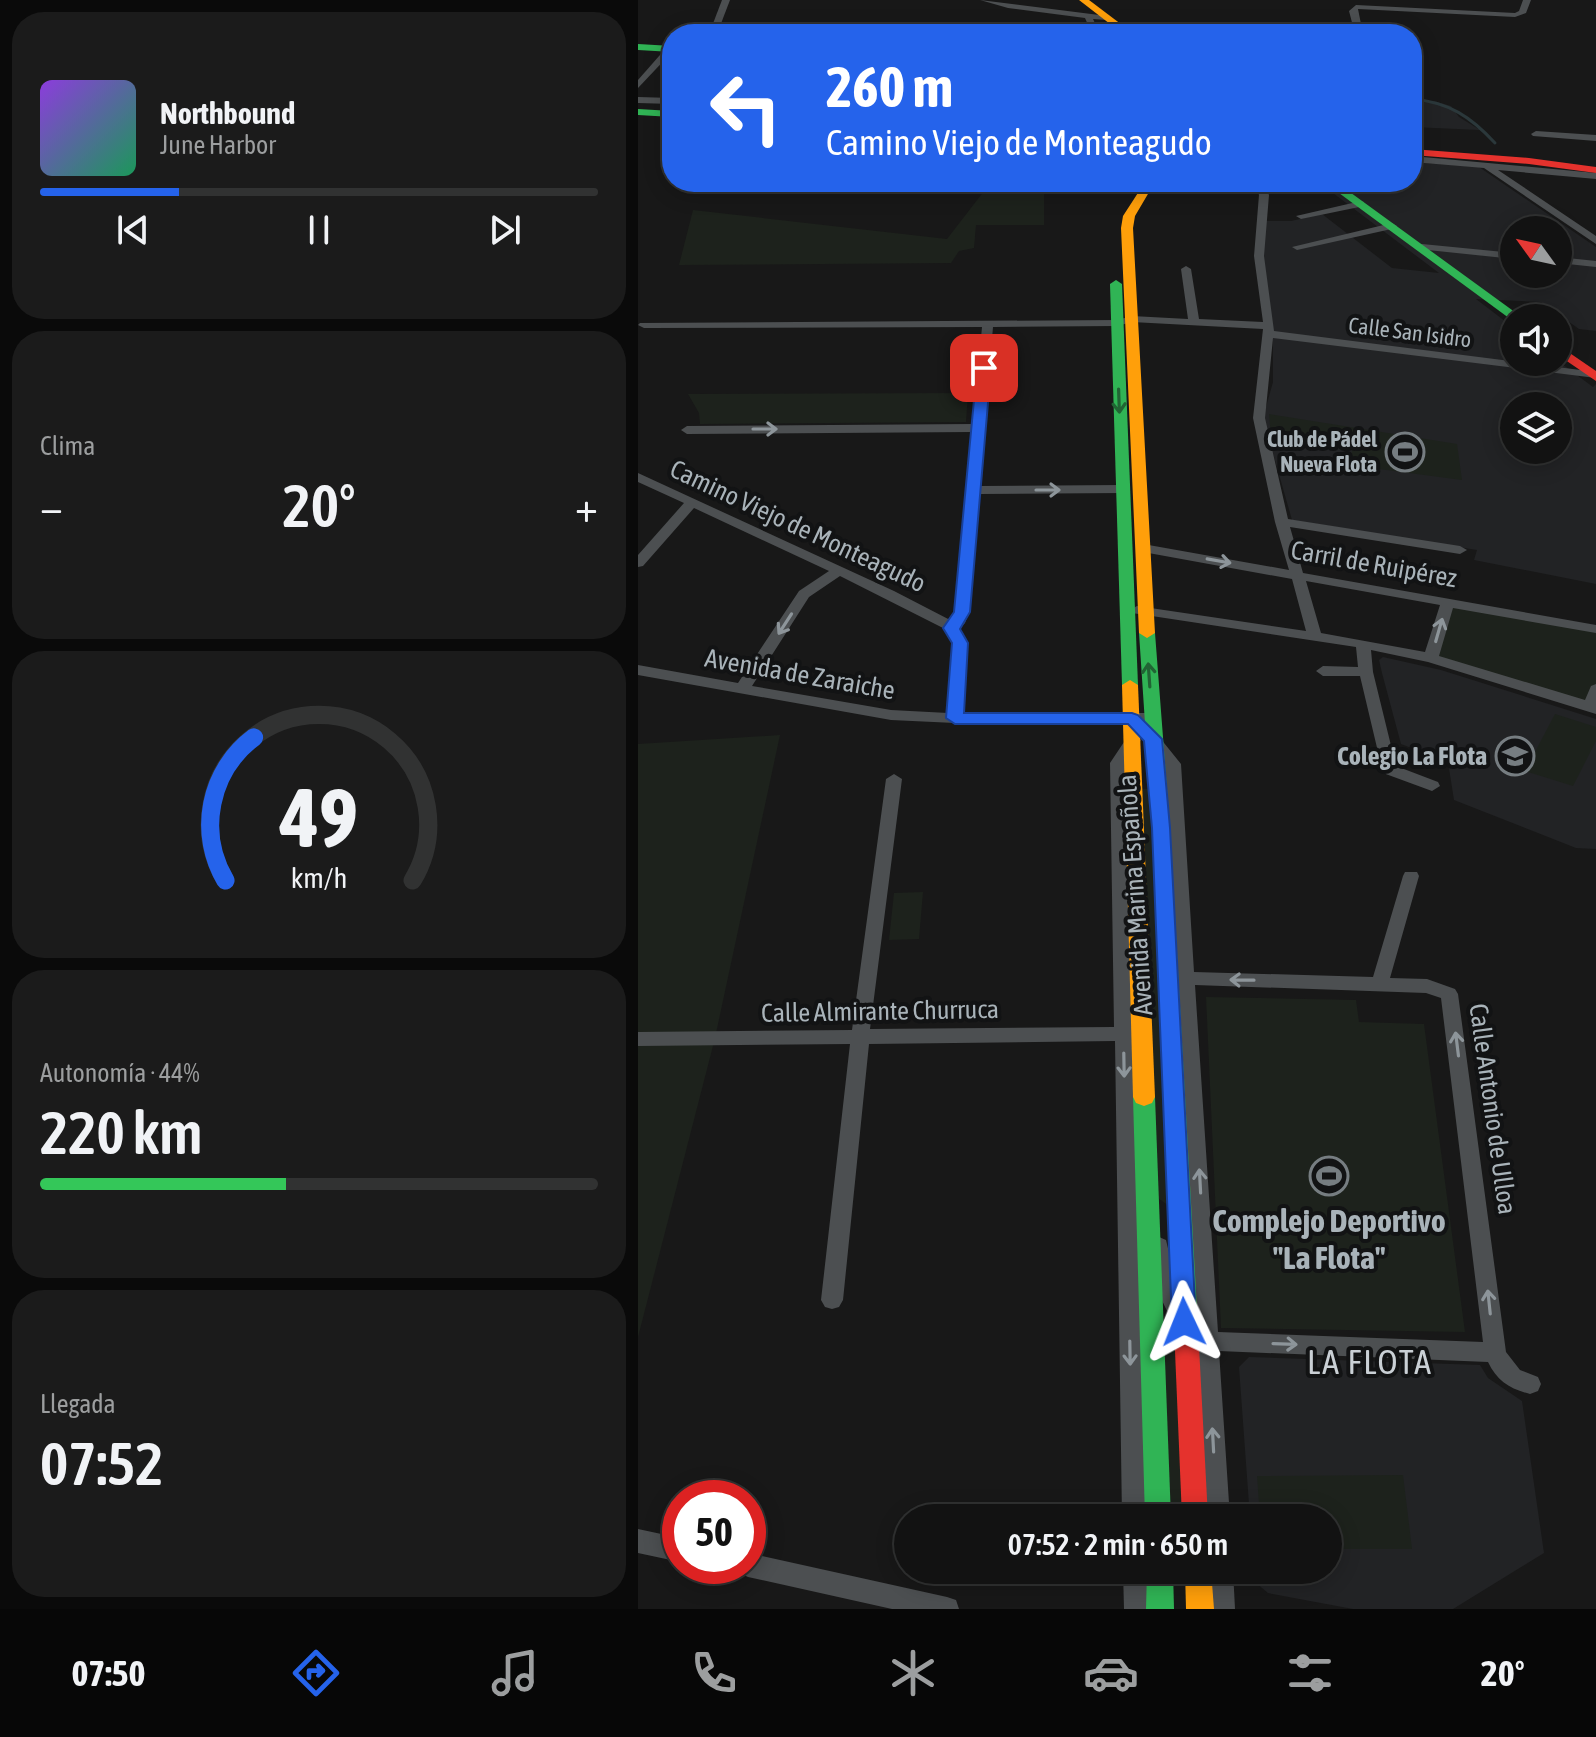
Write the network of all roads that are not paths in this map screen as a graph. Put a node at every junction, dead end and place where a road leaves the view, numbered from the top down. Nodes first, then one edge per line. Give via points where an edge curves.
1 (726, 0) edge
2 (984, 0) edge
3 (1527, 0) edge
4 (1103, 23) edge
5 (717, 24) edge
6 (1356, 24) edge
7 (638, 47) edge
8 (662, 48) edge
9 (662, 59) edge
10 (638, 85) edge
11 (638, 102) edge
12 (662, 103) edge
13 (638, 112) edge
14 (662, 113) edge
15 (1536, 134) dead end
16 (1596, 138) edge
17 (1422, 146) edge
18 (1422, 153) edge
19 (1422, 160) edge
20 (1596, 162) edge
21 (1483, 163) junction
22 (1596, 170) edge
23 (1596, 176) edge
24 (1132, 192) edge
25 (1144, 192) edge
26 (1263, 192) edge
27 (1344, 192) edge
28 (1361, 204) junction
29 (1301, 216) dead end
30 (1392, 226) junction
31 (1596, 241) edge
32 (1297, 247) dead end
33 (1422, 247) junction
34 (1500, 255) edge
35 (1572, 261) edge
36 (1596, 264) edge
37 (1186, 269) dead end
38 (1500, 305) edge
39 (1124, 321) junction
40 (1194, 322) junction
41 (988, 324) junction
42 (644, 325) dead end
43 (1269, 330) junction
44 (1572, 359) edge
45 (1595, 376) edge
46 (979, 428) junction
47 (687, 430) dead end
48 (638, 477) edge
49 (1123, 489) junction
50 (973, 490) junction
51 (692, 502) junction
52 (1282, 522) junction
53 (1143, 548) junction
54 (1460, 550) dead end
55 (638, 563) edge
56 (839, 571) junction
57 (1295, 574) junction
58 (1448, 602) junction
59 (1136, 610) junction
60 (951, 628) junction
61 (1596, 629) edge
62 (1315, 636) junction
63 (1363, 644) junction
64 (1431, 658) junction
65 (638, 670) edge
66 (1323, 671) dead end
67 (1366, 672) junction
68 (742, 689) junction
69 (1596, 689) edge
70 (1593, 708) edge
71 (955, 718) junction
72 (1151, 718) junction
73 (1132, 719) junction
74 (1143, 740) junction
75 (894, 779) dead end
76 (1432, 786) dead end
77 (1175, 797) junction
78 (1161, 828) junction
79 (1411, 876) dead end
80 (1186, 978) junction
81 (1380, 983) junction
82 (1123, 1034) junction
83 (860, 1037) junction
84 (638, 1039) edge
85 (1148, 1194) junction
86 (832, 1300) dead end
87 (1184, 1322) junction
88 (1207, 1341) junction
89 (1495, 1352) junction
90 (1530, 1384) dead end
91 (1134, 1504) edge
92 (1158, 1504) edge
93 (1194, 1504) edge
94 (1217, 1504) edge
95 (638, 1541) edge
96 (662, 1546) edge
97 (766, 1569) edge
98 (1135, 1584) edge
99 (1160, 1584) edge
100 (1199, 1584) edge
101 (1222, 1584) edge
102 (947, 1609) edge
103 (1136, 1609) edge
104 (1160, 1609) edge
105 (1200, 1609) edge
106 (1223, 1609) edge

1 - 5 street
2 - 4 street
3 - 6 street via 1522,13 1515,15 1356,7
7 - 8 main road
9 - 10 street
11 - 12 main road
13 - 14 main road
15 - 16 street
17 - 20 main road
18 - 22 main road
19 - 21 street
21 - 23 street
21 - 31 street
24 - 39 main road, Avenida Marina Española via 1115,221
25 - 39 main road, Avenida Marina Española via 1127,221
26 - 43 street via 1259,256
27 - 28 main road
28 - 29 street
28 - 30 main road
30 - 32 street
30 - 33 main road
33 - 34 street
33 - 38 main road
35 - 36 street
37 - 40 street
39 - 40 street, Calle San Isidro
39 - 41 street, Calle San Isidro
39 -> 49 main road, Avenida Marina Española
39 - 53 main road, Avenida Marina Española
40 - 43 street, Calle San Isidro
41 - 42 street, Calle San Isidro
41 - 46 street
43 - 45 street, Calle San Isidro
43 - 52 street via 1259,418
44 - 45 main road
47 -> 46 street
46 - 50 street
48 - 51 street, Camino Viejo de Monteagudo
50 -> 49 street
49 - 59 main road, Avenida Marina Española
50 - 60 street via 962,612
51 - 55 street
51 - 56 street, Camino Viejo de Monteagudo
52 - 54 street
52 - 57 street
53 -> 57 street, Carril de Ruipérez
53 - 59 main road, Avenida Marina Española
56 - 60 street, Camino Viejo de Monteagudo
56 -> 68 street via 804,594
57 - 58 street, Carril de Ruipérez
57 - 62 street
58 - 61 street, Carril de Ruipérez
64 -> 58 street
59 - 62 street
72 -> 59 main road
59 - 73 main road, Avenida Marina Española
60 - 71 street via 960,643
62 - 63 street
63 - 64 street
63 - 67 street
64 - 70 street
65 - 68 street, Avenida de Zaraiche
66 - 67 street
67 - 76 street via 1389,769
68 - 71 street, Avenida de Zaraiche via 891,715
69 - 70 street
71 - 73 street
72 - 73 street
72 - 74 main road
73 - 74 main road, Avenida Marina Española
74 - 77 street, Avenida Marina Española via 1173,764
74 - 78 main road, Avenida Marina Española
74 - 82 street, Avenida Marina Española via 1118,763
74 - 85 main road, Avenida Marina Española
75 - 83 street
77 - 78 street
77 - 80 street, Avenida Marina Española
78 - 87 main road, Avenida Marina Española
79 - 81 street
81 -> 80 street, Calle Antonio de Ulloa
88 -> 80 street, Avenida Marina Española
89 -> 81 street, Calle Antonio de Ulloa via 1452,1001 1437,987
82 - 83 street, Calle Almirante Churruca
82 -> 91 street, Avenida Marina Española
83 - 84 street, Calle Almirante Churruca
83 - 86 street
85 - 87 street, Avenida Marina Española via 1167,1295
85 - 92 main road, Avenida Marina Española
87 - 88 street, Avenida Marina Española
87 - 93 main road, Avenida Marina Española
88 -> 89 street
94 -> 88 street, Avenida Marina Española
89 - 90 street via 1513,1379
95 - 96 street
97 - 102 street
98 - 103 street
99 - 104 main road
100 - 105 main road
101 - 106 street

